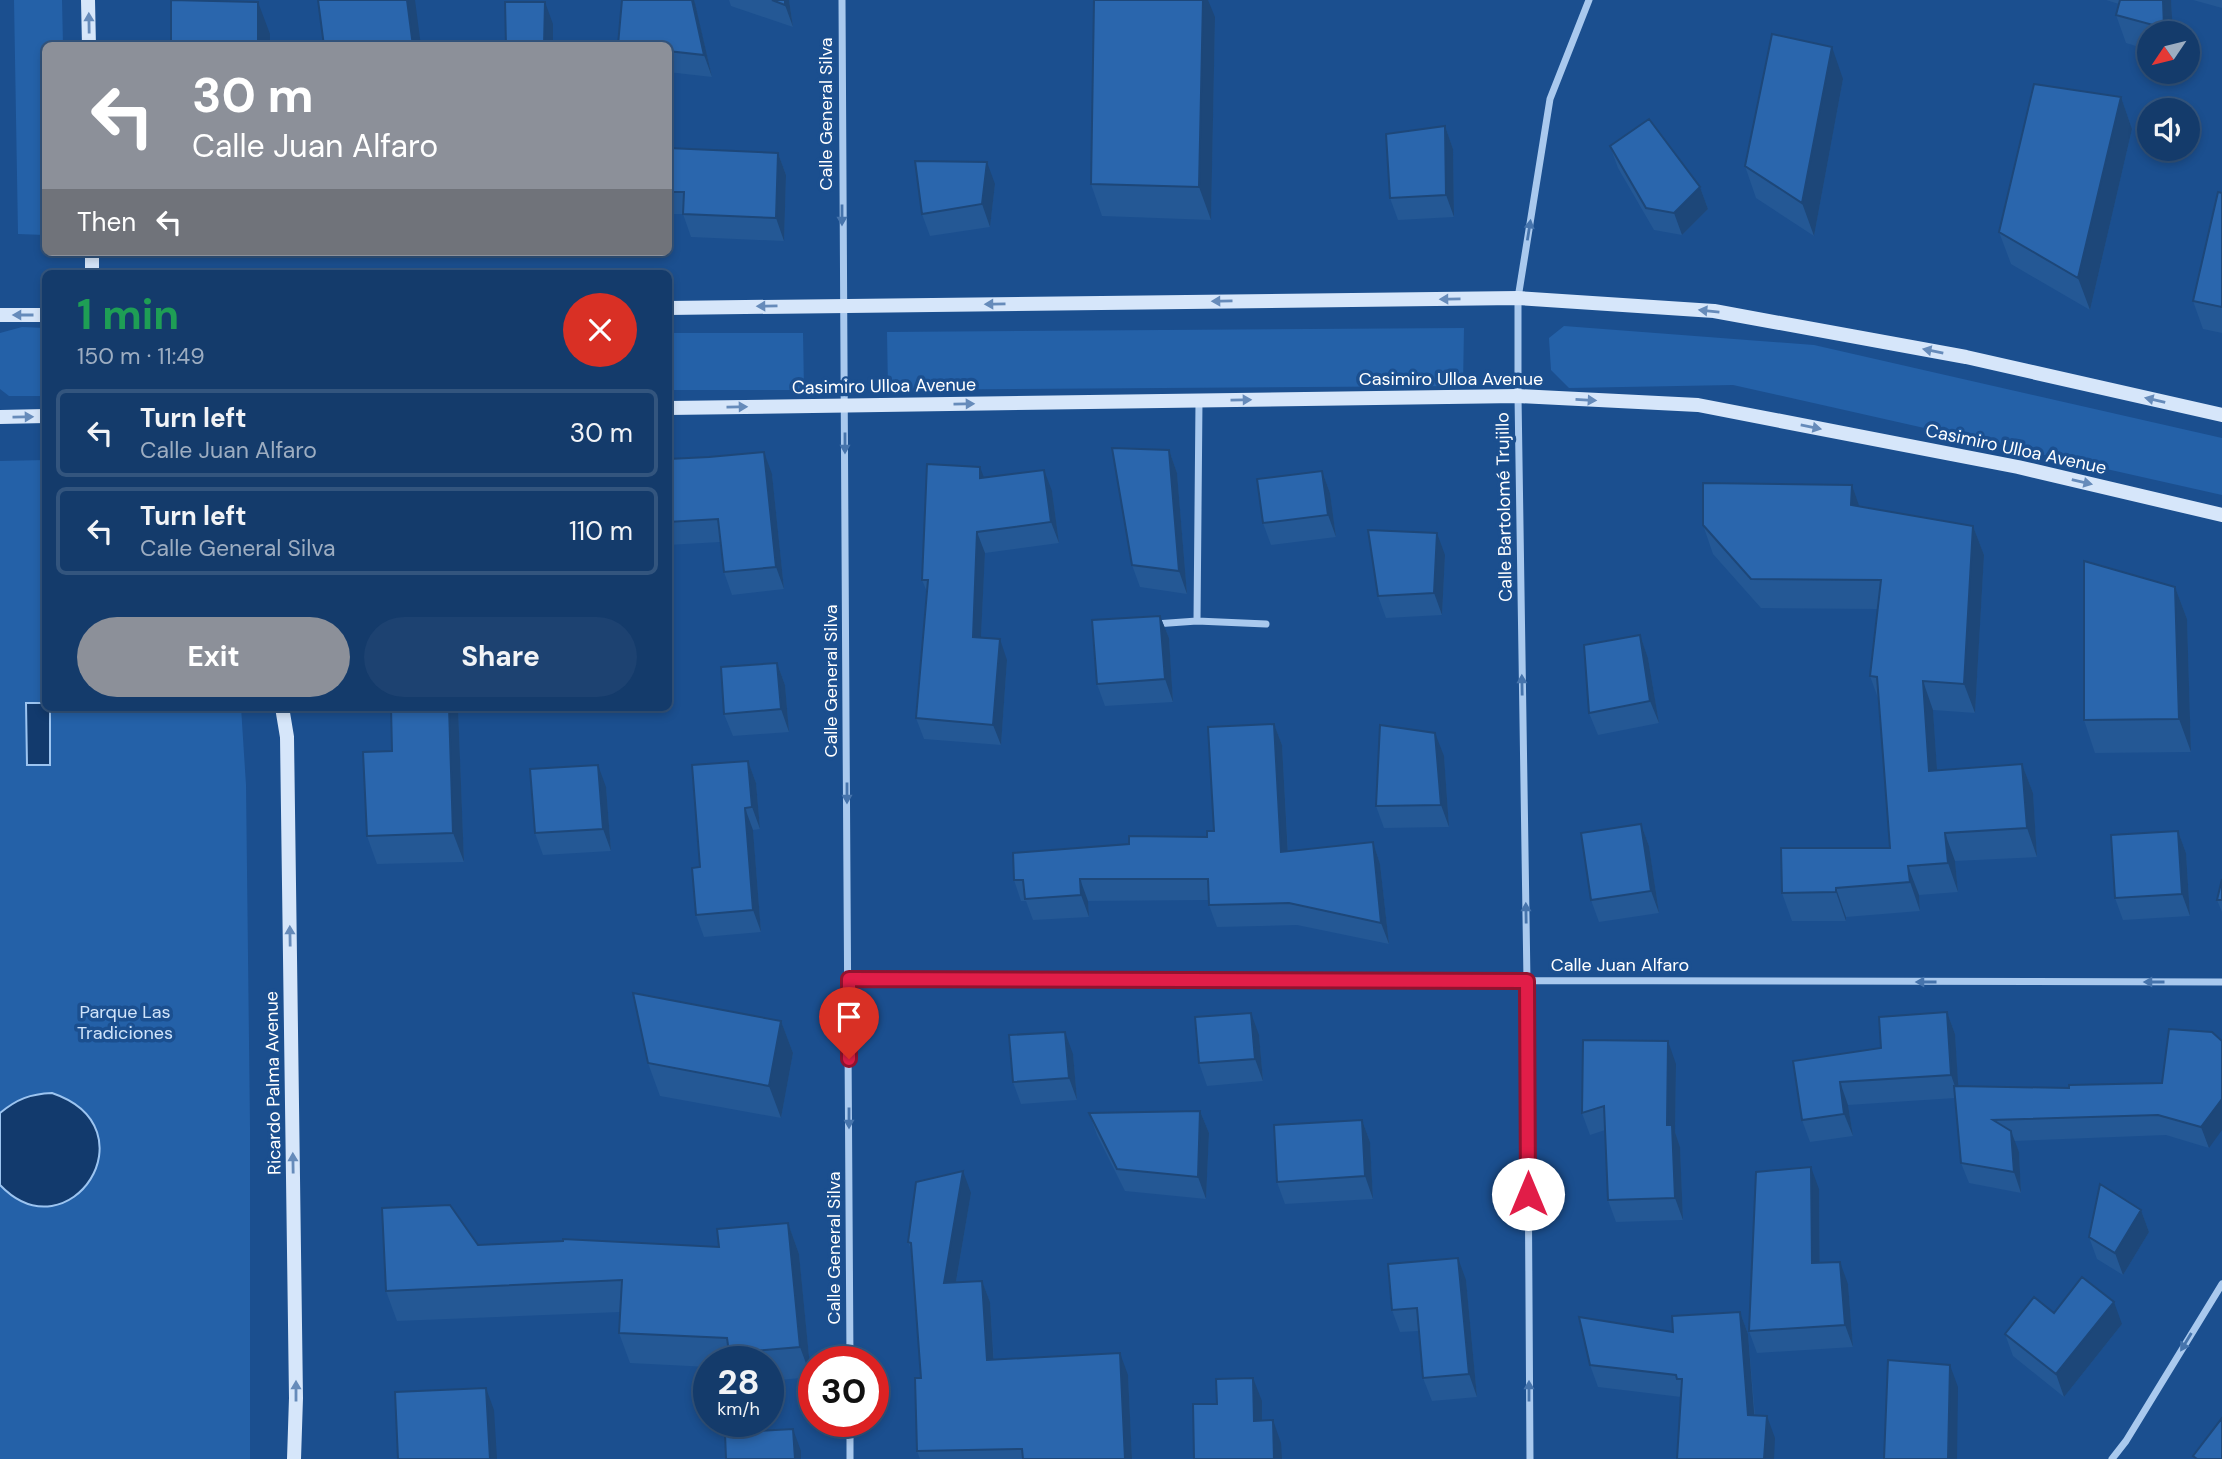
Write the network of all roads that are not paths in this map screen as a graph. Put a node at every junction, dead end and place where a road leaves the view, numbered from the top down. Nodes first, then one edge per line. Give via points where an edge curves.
1 (88, 0) edge
2 (842, 0) edge
3 (1589, 0) edge
4 (89, 42) edge
5 (1518, 298) junction
6 (842, 306) junction
7 (672, 308) edge
8 (0, 315) edge
9 (42, 315) edge
10 (1518, 396) junction
11 (1199, 401) junction
12 (844, 406) junction
13 (672, 408) edge
14 (2222, 415) edge
15 (42, 416) edge
16 (0, 417) edge
17 (2222, 515) edge
18 (1196, 621) junction
19 (1266, 624) dead end
20 (1148, 625) edge
21 (283, 711) edge
22 (290, 711) edge
23 (288, 737) junction
24 (849, 979) junction
25 (1527, 981) junction
26 (2222, 982) edge
27 (2222, 1284) edge
28 (850, 1346) edge
29 (850, 1437) edge
30 (294, 1459) edge
31 (850, 1459) edge
32 (1530, 1459) edge
33 (2112, 1459) edge

4 -> 1 main road
2 -> 6 street, Calle General Silva
5 -> 3 street, Calle Bartolomé Trujillo via 1550,99
5 -> 6 main road
5 - 10 street, Calle Bartolomé Trujillo
14 -> 5 main road via 1966,357 1714,311
6 -> 7 main road
6 - 12 street, Calle General Silva
9 -> 8 main road
11 -> 10 main road, Casimiro Ulloa Avenue
10 -> 17 main road, Casimiro Ulloa Avenue via 1698,405 2018,467
25 -> 10 street, Calle Bartolomé Trujillo
12 -> 11 main road, Casimiro Ulloa Avenue
11 - 18 street
13 -> 12 main road, Casimiro Ulloa Avenue
12 -> 24 street, Calle General Silva
16 -> 15 main road
18 - 19 street
18 - 20 street
21 - 23 main road, Ricardo Palma Avenue
22 - 23 main road
30 -> 23 main road, Ricardo Palma Avenue
24 - 25 street, Calle Juan Alfaro
24 -> 28 street, Calle General Silva
26 -> 25 street, Calle Juan Alfaro
32 -> 25 street, Calle Bartolomé Trujillo
27 -> 33 street
29 - 31 street

